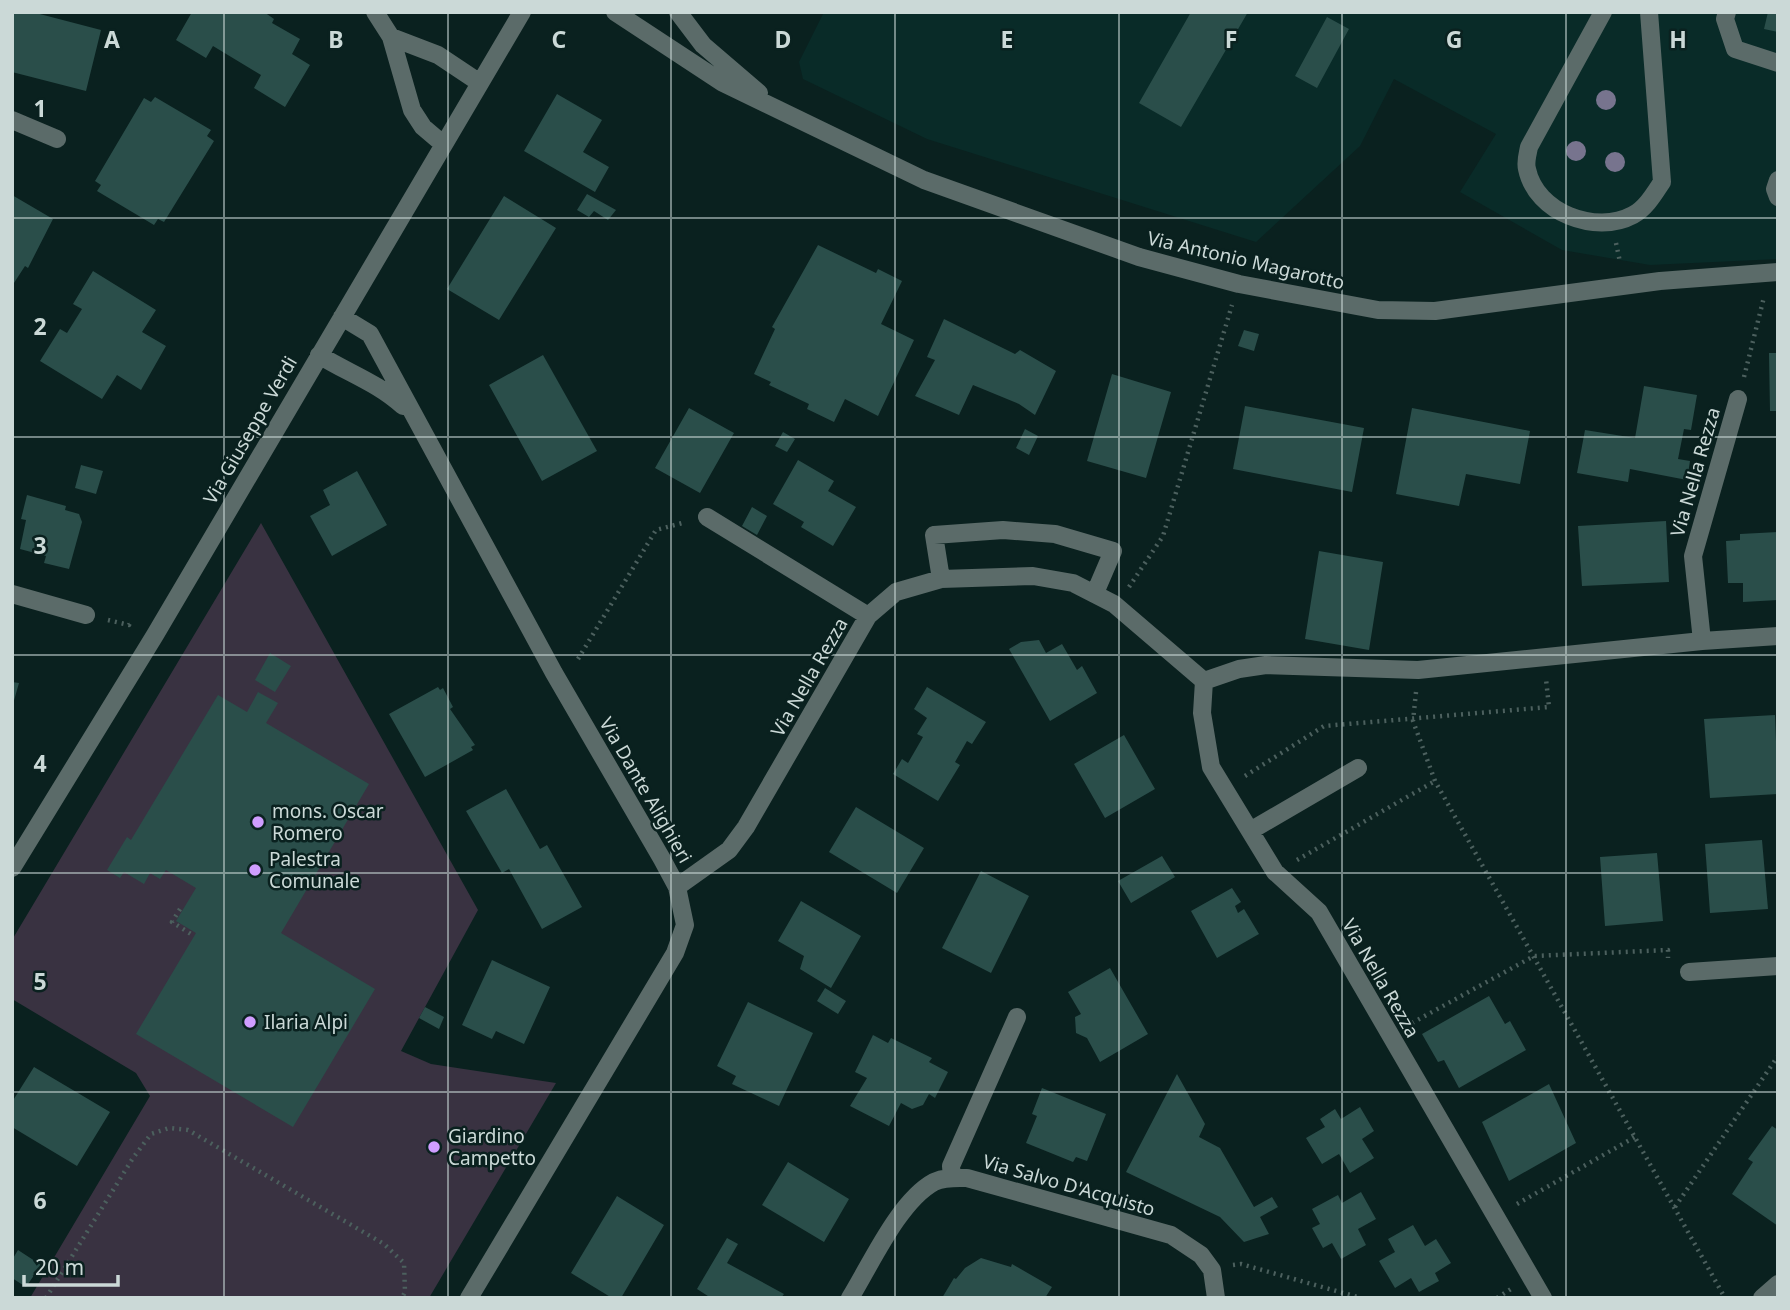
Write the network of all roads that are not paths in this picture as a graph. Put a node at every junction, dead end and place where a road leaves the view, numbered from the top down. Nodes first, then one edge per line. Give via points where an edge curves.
1 (375, 12) edge
2 (522, 12) edge
3 (615, 12) edge
4 (678, 12) edge
5 (1603, 12) edge
6 (1649, 12) edge
7 (1727, 12) edge
8 (391, 37) junction
9 (1778, 64) edge
10 (481, 83) junction
11 (774, 107) junction
12 (12, 120) edge
13 (57, 139) dead end
14 (443, 144) junction
15 (1778, 180) edge
16 (1778, 197) edge
17 (1772, 272) edge
18 (342, 317) junction
19 (319, 355) junction
20 (1738, 399) road end
21 (411, 413) junction
22 (707, 517) road end
23 (941, 579) junction
24 (1095, 593) junction
25 (12, 594) edge
26 (86, 615) dead end
27 (869, 616) junction
28 (1778, 636) edge
29 (1702, 640) junction
30 (1204, 681) junction
31 (1358, 768) dead end
32 (1250, 831) junction
33 (12, 868) edge
34 (677, 887) junction
35 (1778, 966) edge
36 (1689, 972) road end
37 (1017, 1017) dead end
38 (952, 1178) junction
39 (1778, 1284) edge
40 (469, 1298) edge
41 (850, 1298) edge
42 (1216, 1298) edge
43 (1543, 1298) edge
44 (1762, 1298) edge

1 - 8 street
2 - 10 street, Via Giuseppe Verdi
3 - 11 street, Via Antonio Magarotto via 723,83
4 - 11 street, Via Antonio Magarotto via 704,45
5 - 6 street via 1529,147 1526,167 1536,190 1574,220 1612,222 1634,215 1662,182
7 - 9 street via 1735,49
8 - 10 street via 438,55
8 - 14 street via 412,110
10 - 14 street, Via Giuseppe Verdi
11 - 17 street, Via Antonio Magarotto via 924,180 1139,257 1239,284 1366,308 1435,311 1623,285
12 - 13 street
14 - 18 street, Via Giuseppe Verdi
15 - 16 street
18 - 19 street, Via Giuseppe Verdi
18 - 21 street, Via Dante Alighieri via 370,334
19 - 21 street, Via Dante Alighieri via 370,380
19 - 33 street, Via Giuseppe Verdi
20 - 29 street, Via Nella Rezza via 1693,556
21 - 34 street, Via Dante Alighieri
22 - 27 street
23 - 24 street, Via Nella Rezza via 1033,576 1073,583
23 - 24 street via 933,535 1003,530 1055,534 1113,551
23 - 27 street, Via Nella Rezza via 897,592
24 - 30 street, Via Nella Rezza
25 - 26 street
27 - 34 street, Via Nella Rezza via 746,827 729,850
28 - 29 street
29 - 30 street via 1418,670 1266,665
30 - 32 street, Via Nella Rezza via 1202,713 1211,767
31 - 32 street
32 - 43 street, Via Nella Rezza via 1275,872 1319,912
34 - 40 street, Via Dante Alighieri via 685,925 675,953
35 - 36 street
37 - 38 street via 951,1166
38 - 41 street, Via Salvo D'Acquisto via 937,1181 906,1206
38 - 42 street, Via Salvo D'Acquisto via 967,1178 1171,1235 1201,1255 1212,1270
39 - 44 street

